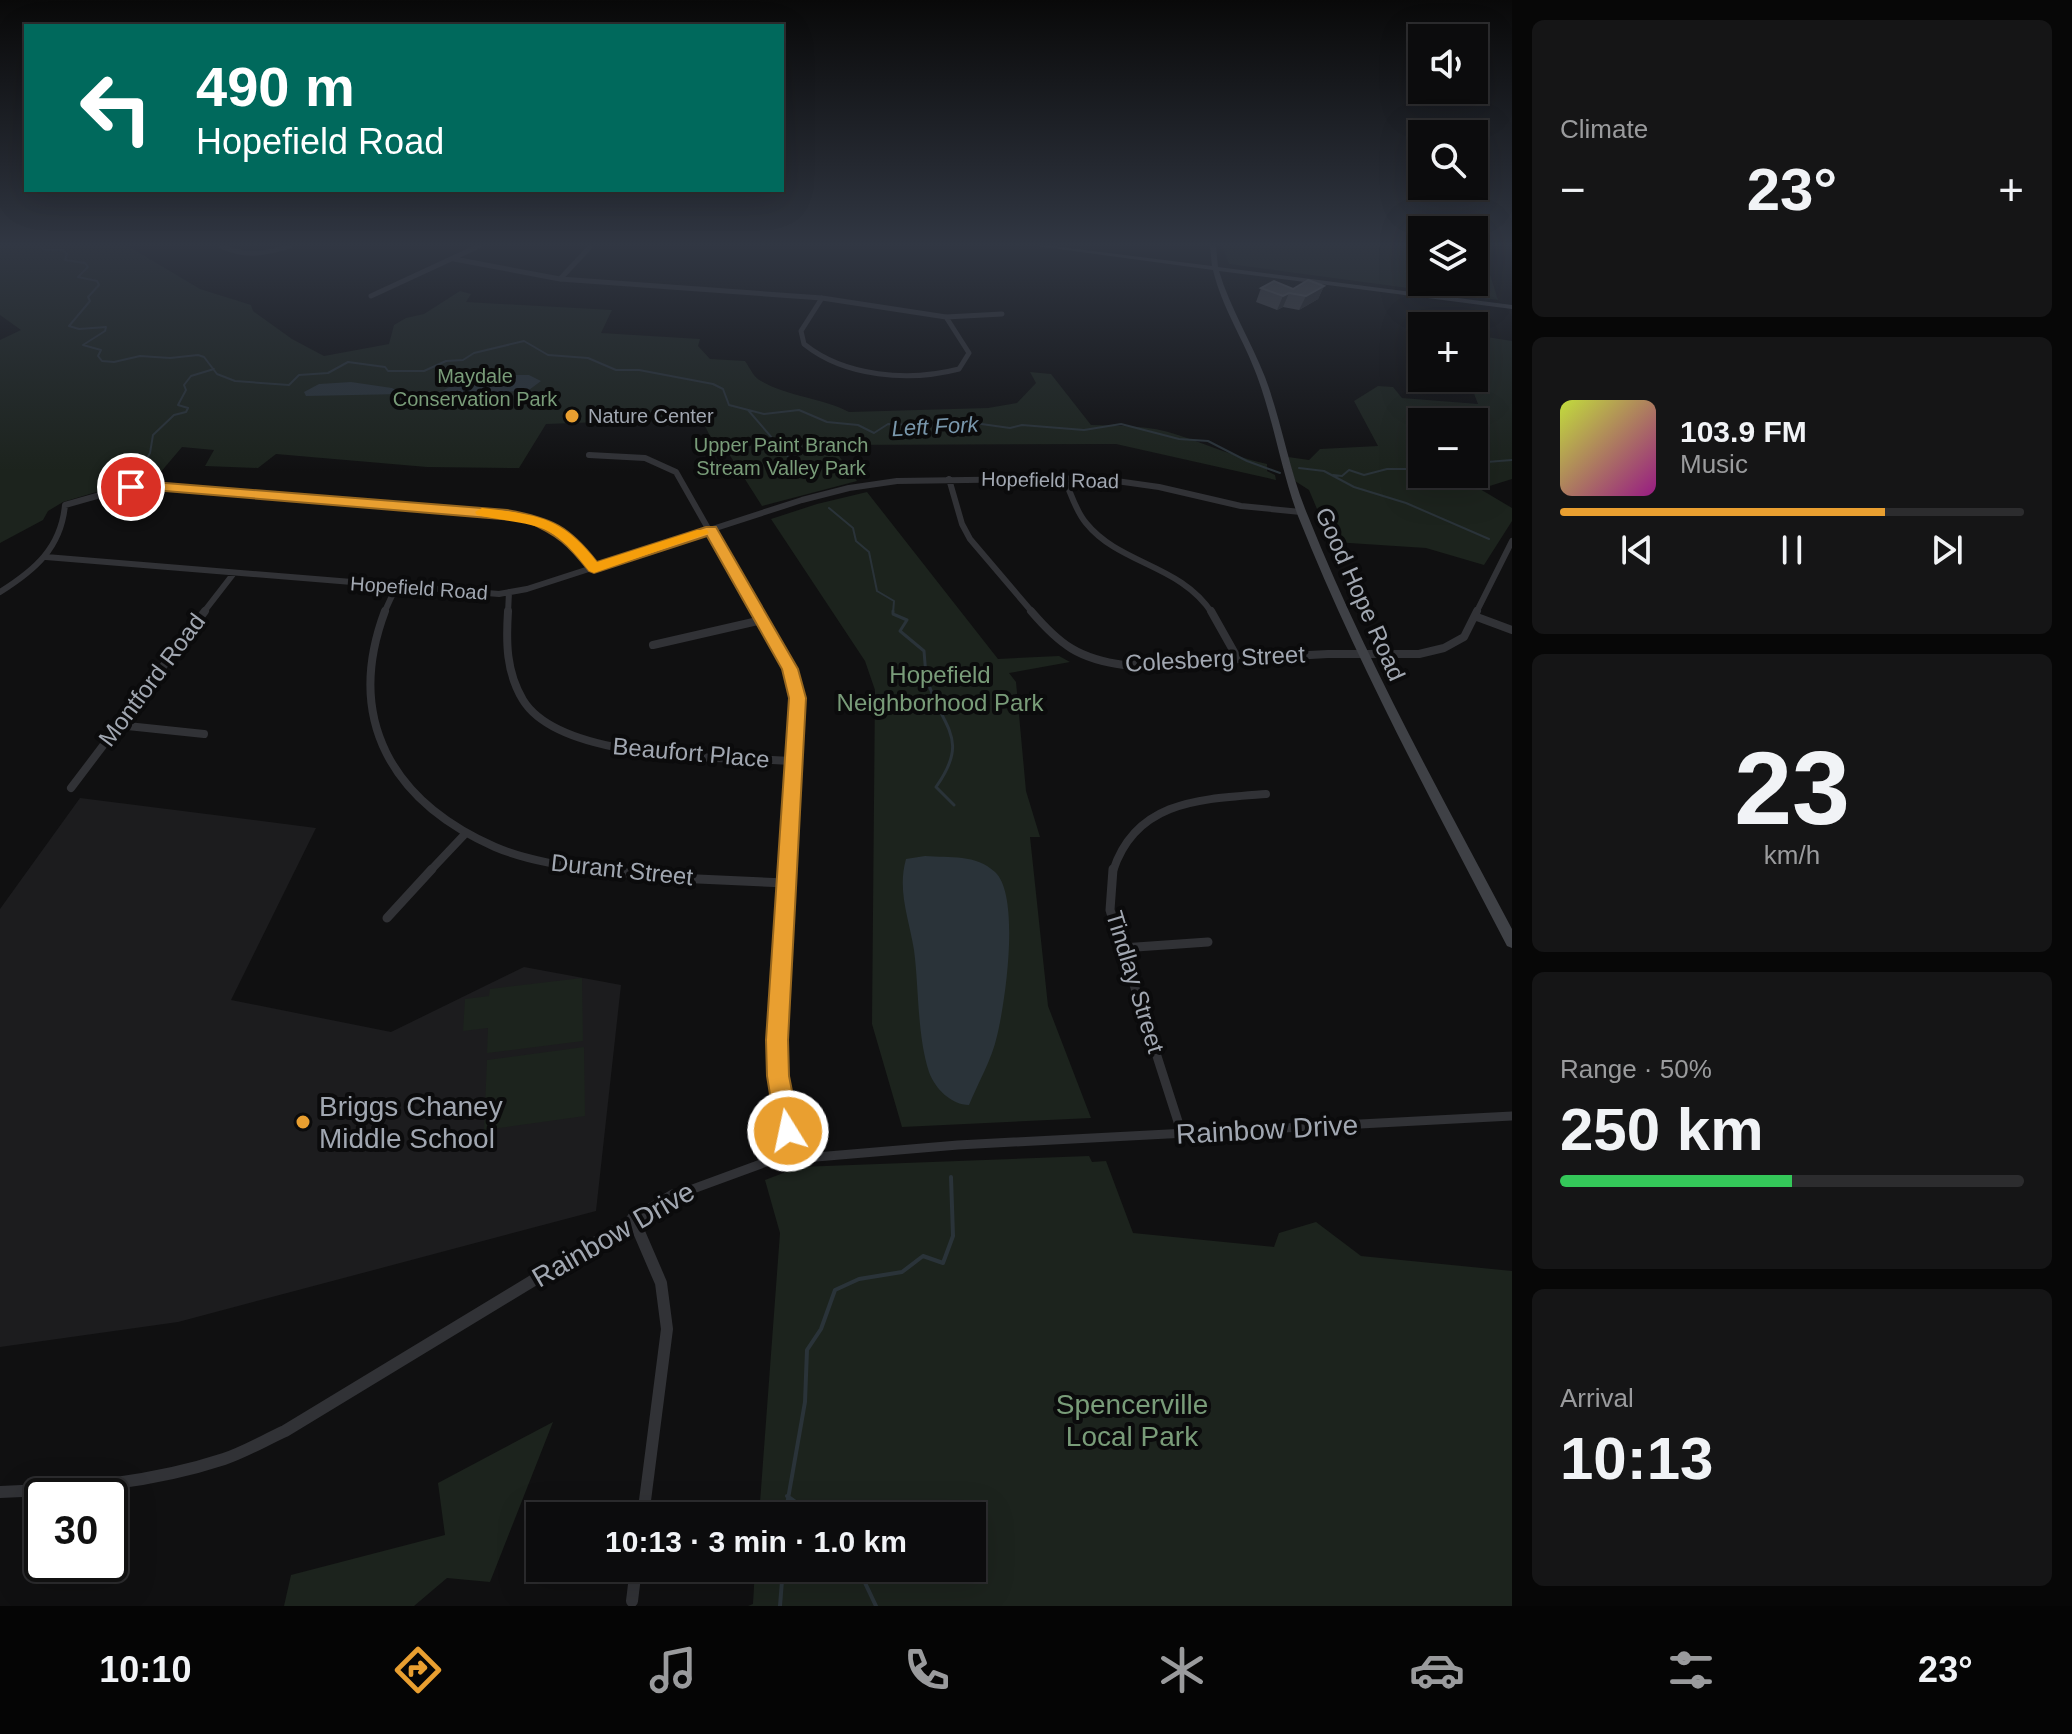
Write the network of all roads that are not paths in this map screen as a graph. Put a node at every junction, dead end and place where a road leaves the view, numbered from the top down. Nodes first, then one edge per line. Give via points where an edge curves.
1 (807, 321) edge
2 (949, 321) edge
3 (1237, 321) edge
4 (589, 455) dead end
5 (1064, 478) junction
6 (949, 479) junction
7 (1301, 512) junction
8 (711, 530) junction
9 (1512, 541) edge
10 (46, 557) junction
11 (594, 568) junction
12 (234, 573) junction
13 (396, 587) junction
14 (0, 592) edge
15 (509, 592) junction
16 (1477, 617) junction
17 (762, 620) junction
18 (1512, 630) edge
19 (653, 645) dead end
20 (1362, 654) junction
21 (1238, 659) junction
22 (118, 725) junction
23 (204, 734) dead end
24 (794, 761) junction
25 (71, 788) dead end
26 (1266, 794) dead end
27 (465, 834) junction
28 (786, 883) junction
29 (387, 918) dead end
30 (1208, 942) dead end
31 (1512, 942) edge
32 (1122, 948) junction
33 (1512, 1116) edge
34 (1182, 1134) junction
35 (793, 1158) junction
36 (633, 1218) junction
37 (0, 1492) edge
38 (645, 1502) edge
39 (634, 1582) edge
40 (632, 1601) dead end

1 - 2 street via 801,331 804,344 825,359 874,372 934,375 959,369 969,353
3 - 7 street, Good Hope Road via 1263,380
4 - 8 street via 635,455 669,467
5 - 6 street, Hopefield Road
5 - 7 street, Hopefield Road via 1130,482 1241,506
5 - 21 street via 1079,514 1103,539 1187,584 1209,608
6 - 8 street, Hopefield Road via 849,488
6 - 21 street, Colesberg Street via 970,539 1068,649 1124,665
7 - 20 street, Good Hope Road
8 - 11 street, Hopefield Road
8 - 17 street
9 - 16 street, Colesberg Street
10 - 11 street via 61,535 65,505 153,486 530,518 561,531
10 - 12 street, Hopefield Road
10 - 14 street
11 - 15 street, Hopefield Road
12 - 13 street, Hopefield Road
12 - 22 street, Montford Road
13 - 15 street, Hopefield Road
13 - 27 street, Durant Street via 375,634 370,689 374,725 405,787
15 - 24 street, Beaufort Place via 511,675 520,696 545,723 586,743 623,750
16 - 18 street
16 - 20 street, Colesberg Street via 1464,637 1444,648 1419,654
17 - 19 street
17 - 24 street via 795,683
20 - 21 street, Colesberg Street
20 - 31 street, Good Hope Road
22 - 23 street
22 - 25 street, Montford Road
24 - 28 street
26 - 32 street, Tindlay Street via 1188,800 1134,830 1117,856 1109,888
27 - 28 street, Durant Street via 517,856 568,869
27 - 29 street
28 - 35 street via 777,1040
30 - 32 street
32 - 34 street, Tindlay Street
33 - 34 street, Rainbow Drive
34 - 35 street, Rainbow Drive
35 - 36 street, Rainbow Drive via 719,1175
36 - 37 street, Rainbow Drive via 285,1431 225,1458 140,1481
36 - 38 street via 661,1283 667,1329
39 - 40 street

